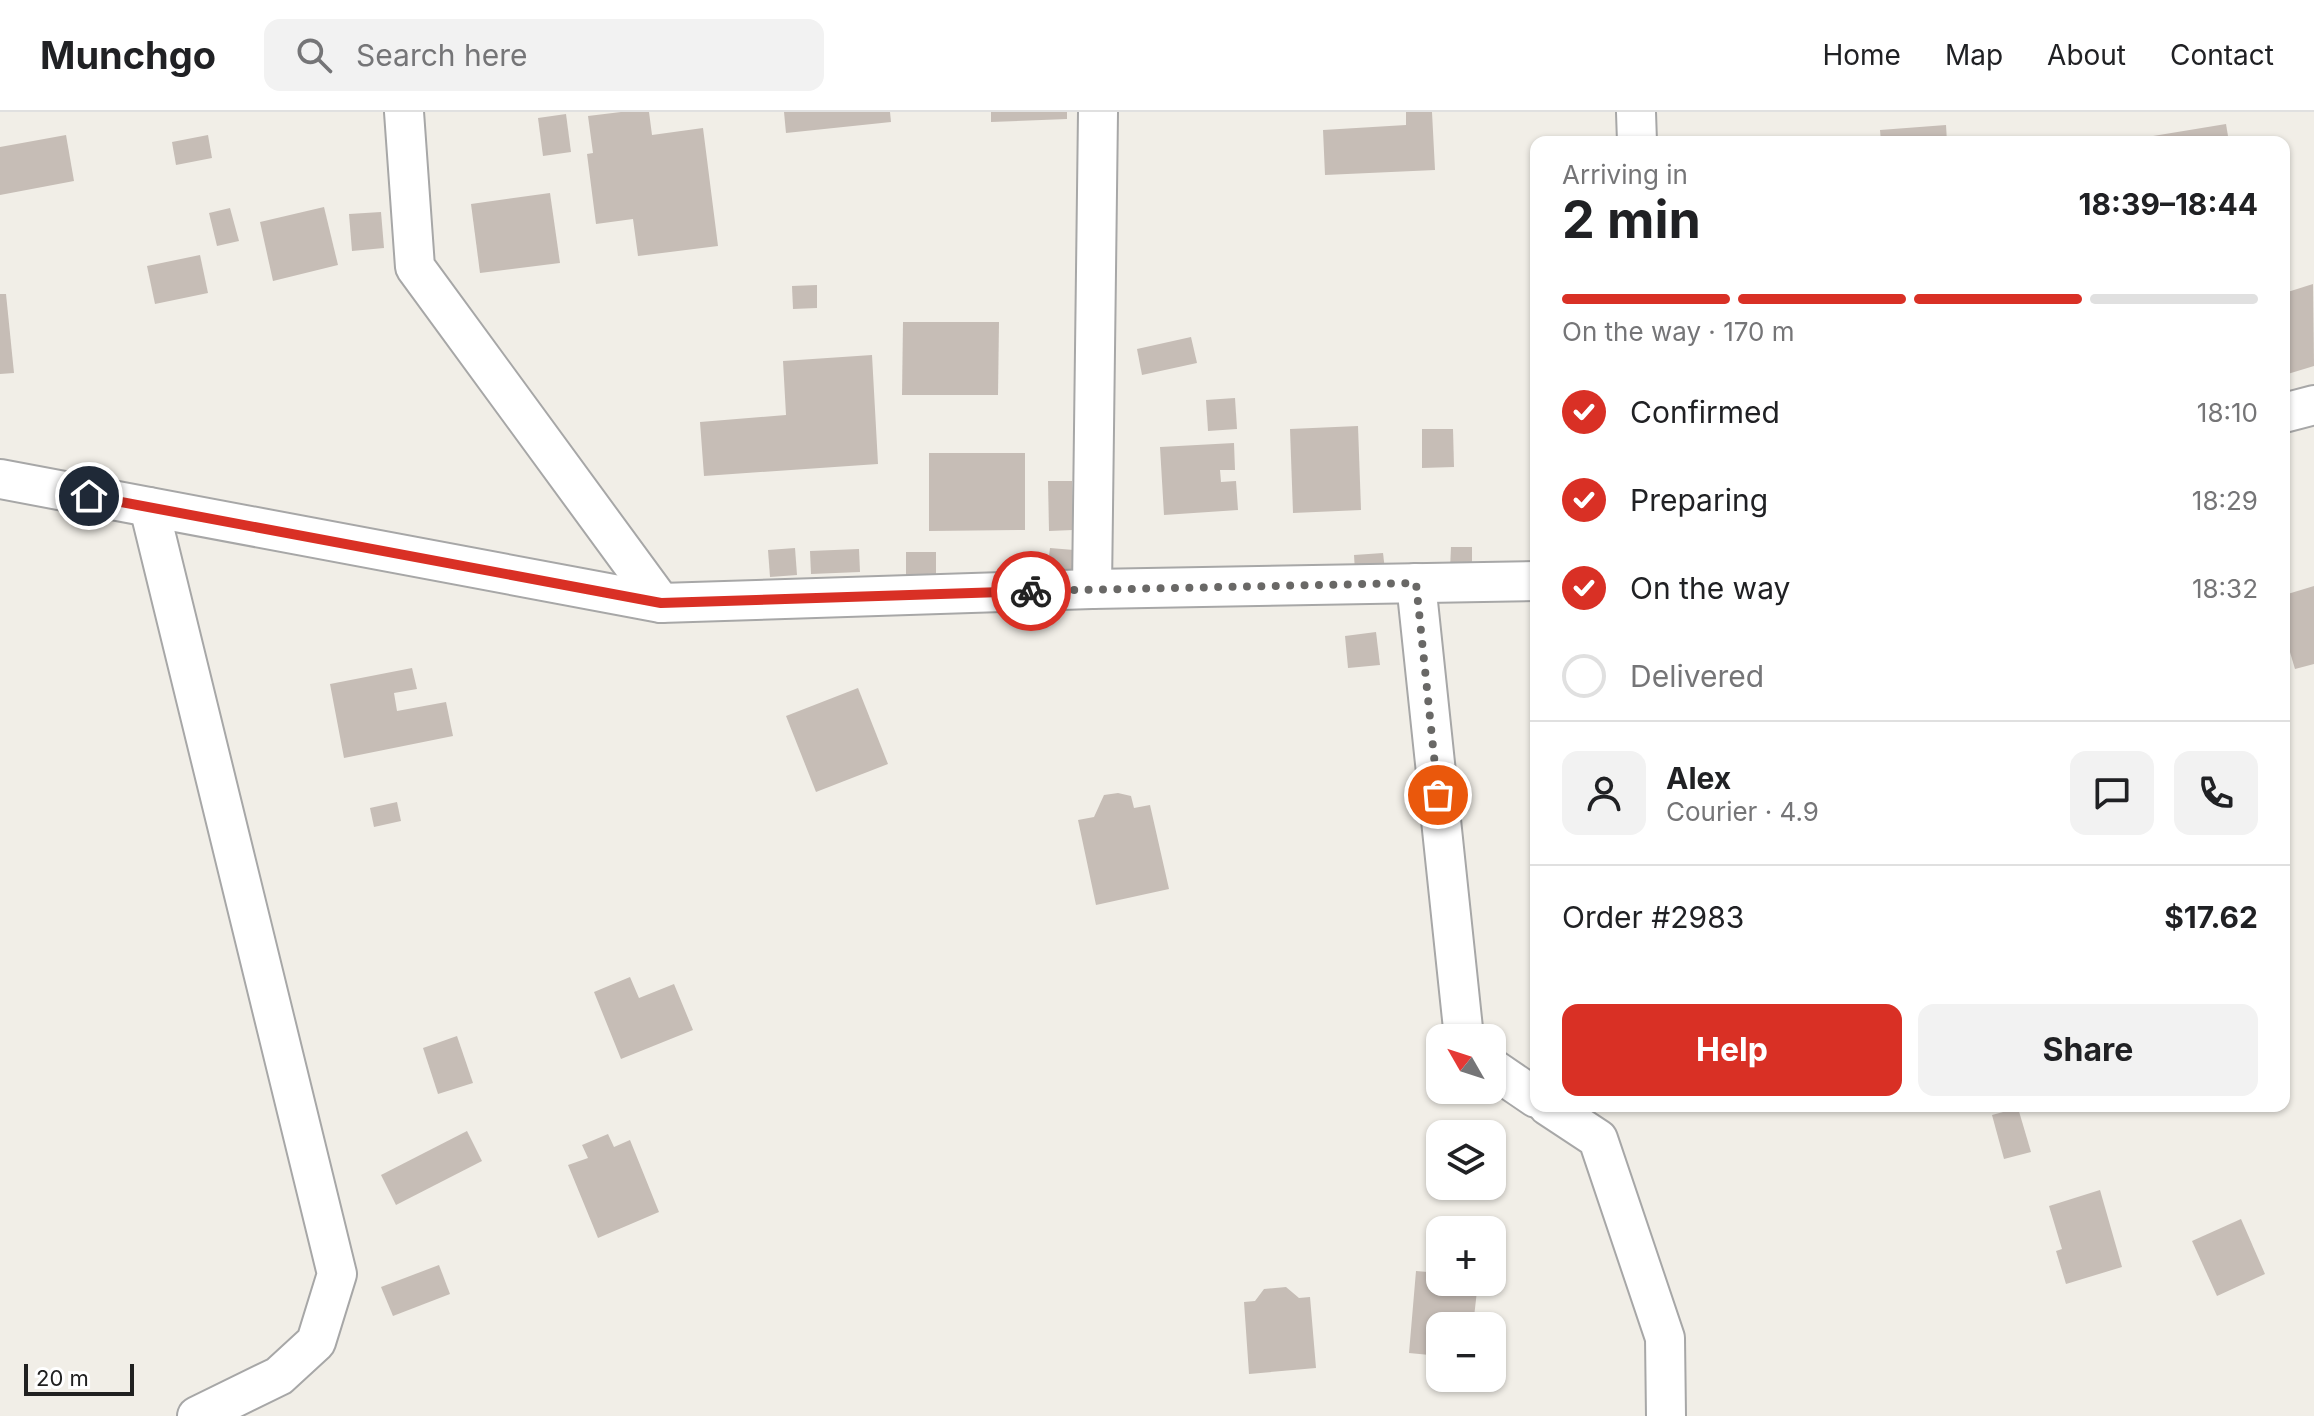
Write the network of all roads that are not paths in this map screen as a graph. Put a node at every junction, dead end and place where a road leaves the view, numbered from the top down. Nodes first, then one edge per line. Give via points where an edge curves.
1 (404, 112) edge
2 (1098, 112) edge
3 (1636, 112) edge
4 (1637, 136) edge
5 (2314, 405) edge
6 (2290, 411) edge
7 (0, 479) edge
8 (149, 507) junction
9 (1530, 581) edge
10 (1416, 583) junction
11 (1092, 589) junction
12 (661, 603) junction
13 (1463, 1024) edge
14 (1506, 1078) edge
15 (1530, 1094) edge
16 (1557, 1112) edge
17 (197, 1416) edge
18 (1666, 1416) edge

1 - 12 street via 415,267
2 - 11 street
3 - 4 street
5 - 6 street
7 - 8 street
8 - 12 street
8 - 17 street via 337,1274 316,1342 279,1376
9 - 10 street
10 - 11 street
10 - 13 street
11 - 12 street
14 - 15 street
16 - 18 street via 1598,1139 1665,1338

